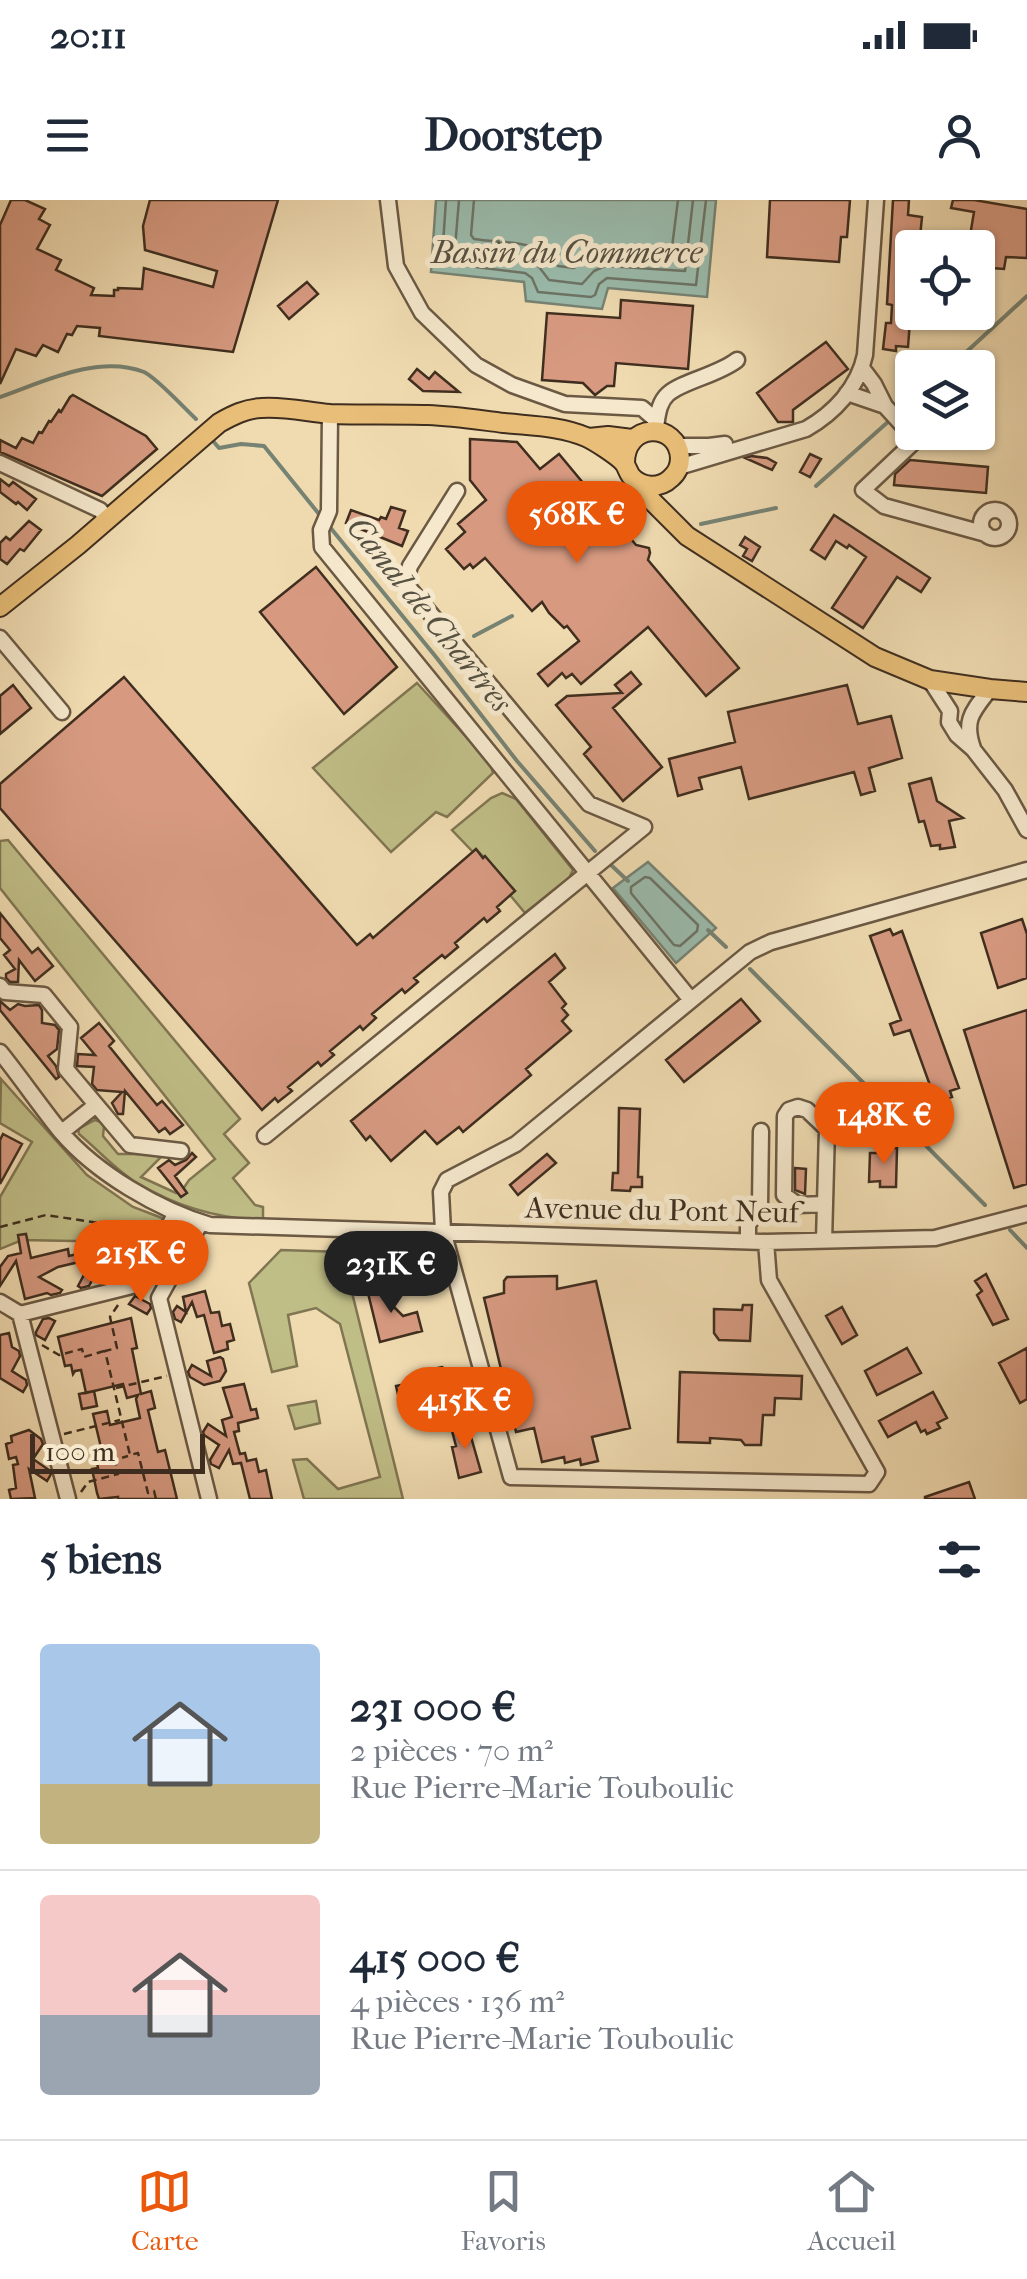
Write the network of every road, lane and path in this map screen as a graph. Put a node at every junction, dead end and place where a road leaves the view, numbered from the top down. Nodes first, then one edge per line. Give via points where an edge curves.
1 (388, 200) edge
2 (876, 200) edge
3 (737, 360) dead end
4 (862, 368) junction
5 (847, 393) junction
6 (891, 412) junction
7 (330, 414) junction
8 (656, 426) junction
9 (790, 435) junction
10 (589, 438) junction
11 (632, 439) junction
12 (676, 446) junction
13 (0, 463) edge
14 (625, 464) junction
15 (674, 474) junction
16 (642, 484) junction
17 (457, 491) dead end
18 (108, 518) junction
19 (676, 525) junction
20 (986, 534) dead end
21 (0, 607) edge
22 (0, 638) edge
23 (930, 680) junction
24 (966, 686) junction
25 (990, 690) junction
26 (1027, 692) edge
27 (950, 711) junction
28 (62, 712) dead end
29 (973, 748) junction
30 (1027, 830) edge
31 (1027, 870) edge
32 (587, 873) junction
33 (0, 986) edge
34 (691, 1000) junction
35 (1, 1055) edge
36 (96, 1106) junction
37 (761, 1131) dead end
38 (62, 1132) junction
39 (265, 1136) dead end
40 (182, 1151) dead end
41 (784, 1195) junction
42 (825, 1204) junction
43 (760, 1205) junction
44 (176, 1213) junction
45 (1027, 1214) edge
46 (202, 1222) junction
47 (0, 1227) edge
48 (442, 1231) junction
49 (164, 1234) junction
50 (824, 1241) junction
51 (748, 1242) junction
52 (766, 1242) junction
53 (133, 1286) junction
54 (159, 1298) junction
55 (0, 1302) edge
56 (20, 1314) junction
57 (26, 1336) junction
58 (105, 1351) junction
59 (178, 1373) junction
60 (114, 1388) junction
61 (121, 1420) junction
62 (52, 1437) junction
63 (130, 1455) junction
64 (66, 1493) edge
65 (156, 1499) edge
66 (209, 1499) edge

1 - 8 street via 396,266 422,313 476,364 565,404 642,408
2 - 4 street
3 - 8 street via 669,393
4 - 5 street
4 - 6 street
5 - 6 street
5 - 9 street via 822,420
6 - 20 street via 916,440 863,490 884,506
7 - 10 main road via 428,416 557,428
7 - 18 main road via 238,412
7 - 32 street via 322,547
8 - 11 main road
8 - 12 main road
9 - 12 street
9 - 15 street via 712,455
10 - 11 main road
10 - 14 main road
11 - 14 main road
12 - 15 main road
13 - 18 street
14 - 16 main road
15 - 16 main road
15 - 19 main road
16 - 19 main road
17 - 32 street via 405,583 589,804 644,826
18 - 21 main road
19 - 23 main road via 874,657
22 - 28 street
23 - 24 main road
23 - 27 street
24 - 25 main road
24 - 27 street
25 - 26 main road
25 - 29 street via 968,725
27 - 29 street via 957,735
29 - 30 street
31 - 34 street via 770,942
32 - 34 street
32 - 39 street
33 - 36 street via 44,995 70,1027 66,1069
34 - 48 street via 516,1144 446,1180
35 - 38 street, Avenue du Pont Neuf
36 - 38 street
36 - 40 street via 130,1145
37 - 43 street
38 - 44 street, Avenue du Pont Neuf via 118,1182
41 - 42 street via 798,1206
41 - 42 street via 785,1116 798,1107 827,1129
41 - 43 street
42 - 50 street
43 - 51 street via 748,1225
44 - 46 street, Avenue du Pont Neuf
44 - 49 street
45 - 50 street, Avenue du Pont Neuf via 935,1238
46 - 48 street, Avenue du Pont Neuf
46 - 54 street
47 - 49 path via 46,1215
48 - 51 street, Avenue du Pont Neuf
48 - 52 street via 511,1478 869,1484 877,1472 769,1280
49 - 53 street
50 - 52 street, Avenue du Pont Neuf
51 - 52 street, Avenue du Pont Neuf
53 - 54 street
53 - 56 street
53 - 58 path via 110,1317 117,1348
54 - 59 street
55 - 56 street
56 - 57 street
57 - 58 path via 59,1355
57 - 62 street
58 - 60 path
59 - 60 path
59 - 66 street
60 - 61 path
61 - 62 path
61 - 63 path
62 - 64 street
63 - 64 path via 115,1460 118,1474 88,1482 79,1496
63 - 65 path via 138,1453 148,1493 154,1491

